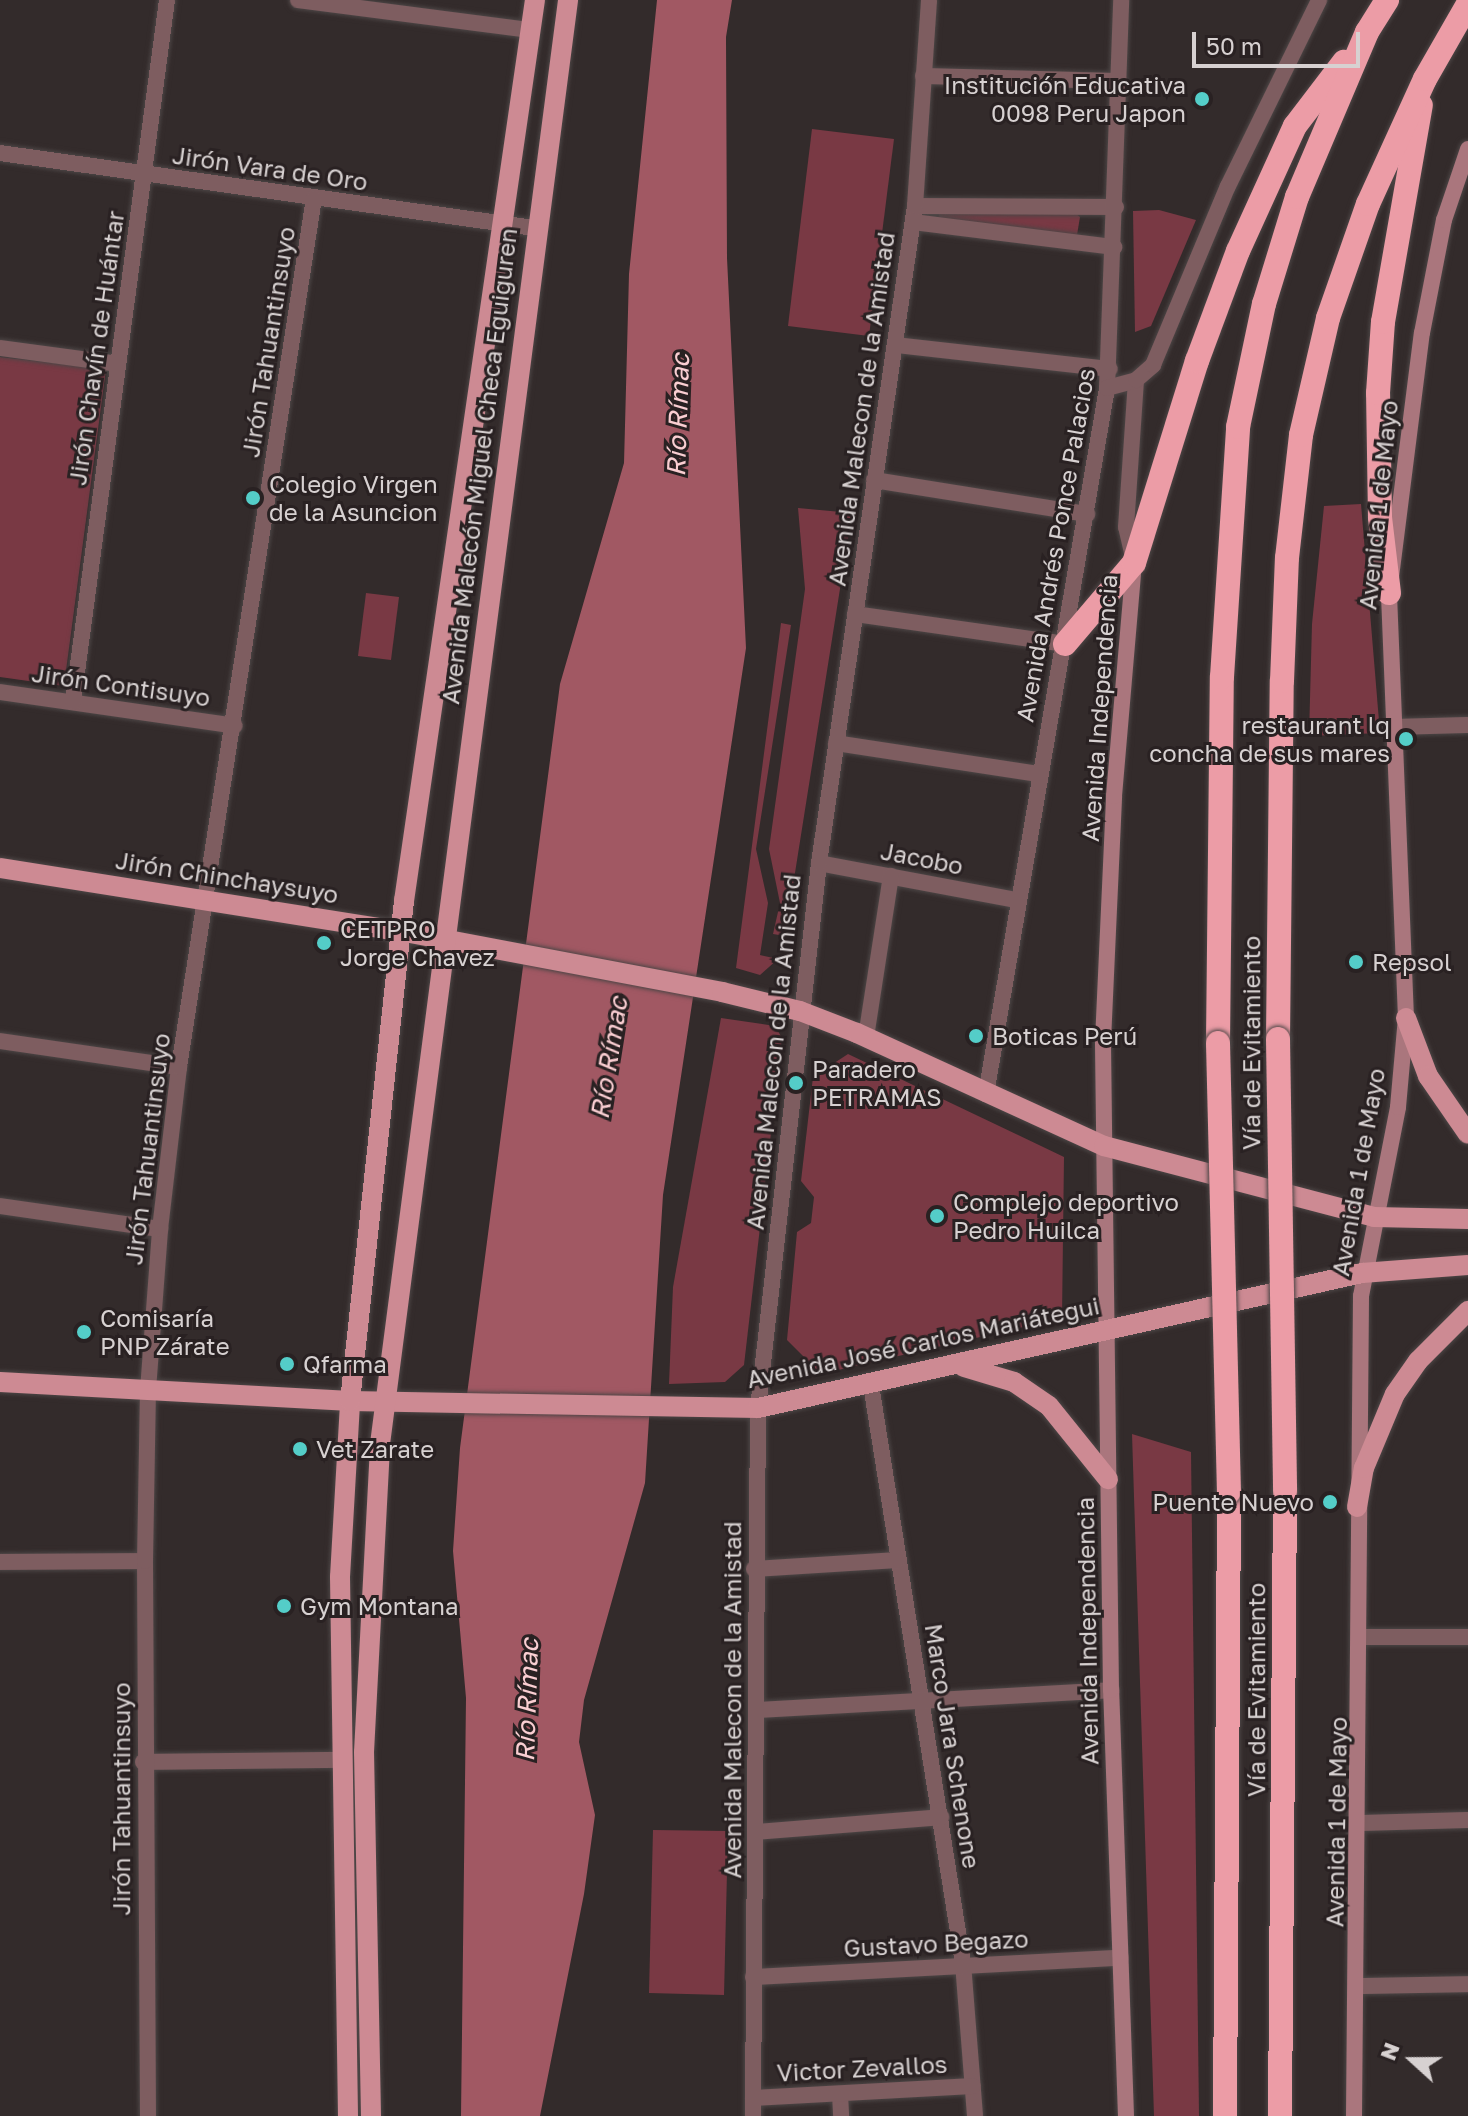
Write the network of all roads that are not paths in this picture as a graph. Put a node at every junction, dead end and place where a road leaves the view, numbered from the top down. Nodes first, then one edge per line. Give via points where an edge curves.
1 (167, 0) edge
2 (298, 0) edge
3 (535, 0) edge
4 (568, 0) edge
5 (929, 0) edge
6 (1121, 0) edge
7 (1319, 0) edge
8 (1387, 0) edge
9 (1468, 4) edge
10 (530, 30) junction
11 (1367, 32) junction
12 (923, 76) junction
13 (1425, 79) junction
14 (1119, 81) junction
15 (1468, 149) edge
16 (0, 153) edge
17 (144, 175) junction
18 (314, 198) junction
19 (1116, 207) junction
20 (914, 214) junction
21 (499, 223) junction
22 (534, 228) junction
23 (1114, 247) junction
24 (896, 345) junction
25 (0, 348) edge
26 (118, 364) junction
27 (1110, 369) junction
28 (1136, 380) junction
29 (1107, 388) junction
30 (874, 480) junction
31 (1087, 514) junction
32 (1134, 563) junction
33 (1389, 593) junction
34 (855, 614) junction
35 (1065, 644) junction
36 (0, 692) edge
37 (73, 702) junction
38 (1468, 725) edge
39 (235, 726) junction
40 (1392, 727) junction
41 (836, 743) junction
42 (1039, 774) junction
43 (819, 863) junction
44 (0, 868) edge
45 (891, 876) junction
46 (207, 899) junction
47 (1016, 900) junction
48 (400, 931) junction
49 (446, 940) junction
50 (800, 1011) junction
51 (1406, 1018) junction
52 (866, 1037) junction
53 (0, 1041) edge
54 (179, 1067) junction
55 (986, 1094) junction
56 (1468, 1134) edge
57 (1104, 1146) junction
58 (0, 1206) edge
59 (1374, 1217) junction
60 (1468, 1219) edge
61 (160, 1229) junction
62 (1468, 1265) edge
63 (1362, 1273) junction
64 (1468, 1311) edge
65 (1107, 1329) junction
66 (960, 1366) junction
67 (0, 1382) edge
68 (871, 1385) junction
69 (148, 1390) junction
70 (350, 1401) junction
71 (384, 1402) junction
72 (758, 1408) junction
73 (1108, 1479) junction
74 (1357, 1507) junction
75 (898, 1560) junction
76 (145, 1561) junction
77 (0, 1562) edge
78 (754, 1569) junction
79 (1362, 1637) junction
80 (1468, 1637) edge
81 (1111, 1690) junction
82 (921, 1700) junction
83 (757, 1710) junction
84 (341, 1760) junction
85 (143, 1762) junction
86 (941, 1817) junction
87 (1468, 1820) edge
88 (1360, 1823) junction
89 (756, 1832) junction
90 (1121, 1958) junction
91 (963, 1963) junction
92 (753, 1977) junction
93 (1468, 1984) edge
94 (1357, 1986) junction
95 (973, 2086) junction
96 (840, 2094) junction
97 (753, 2098) junction
98 (148, 2116) edge
99 (348, 2116) edge
100 (371, 2116) edge
101 (753, 2116) edge
102 (841, 2116) edge
103 (975, 2116) edge
104 (1126, 2116) edge
105 (1225, 2116) edge
106 (1280, 2116) edge
107 (1354, 2116) edge

1 - 17 street, Jirón Chavín de Huántar
2 - 10 street
3 - 10 main road, Avenida Malecón Miguel Checa Eguiguren
4 - 22 main road, Avenida Malecón Miguel Checa Eguiguren
5 - 12 street, Avenida Malecon de la Amistad
6 - 14 street, Avenida Andrés Ponce Palacios
7 - 28 street via 1228,186 1163,345 1153,365
8 - 11 highway, Vía de Evitamiento
9 - 13 highway, Vía de Evitamiento
10 - 21 main road, Avenida Malecón Miguel Checa Eguiguren
11 - 32 highway via 1295,126 1263,193 1197,361
11 - 105 highway, Vía de Evitamiento, bridge via 1297,197 1264,304 1238,427 1223,661 1218,1043 1229,1492
12 - 14 street
12 - 20 street, Avenida Malecon de la Amistad
13 - 33 highway via 1383,322 1378,393 1378,486
13 - 106 highway, Vía de Evitamiento, bridge via 1348,256 1301,435 1283,650 1278,1039 1285,1491
14 - 19 street, Avenida Andrés Ponce Palacios
15 - 33 main road, Avenida 1 de Mayo via 1444,220 1422,333
16 - 17 street, Jirón Vara de Oro
17 - 18 street, Jirón Vara de Oro
17 - 26 street, Jirón Chavín de Huántar
18 - 21 street, Jirón Vara de Oro
18 - 39 street, Jirón Tahuantinsuyo
19 - 20 street
19 - 23 street, Avenida Andrés Ponce Palacios
20 - 23 street
20 - 24 street, Avenida Malecon de la Amistad
21 - 22 street, Jirón Vara de Oro
21 - 48 main road, Avenida Malecón Miguel Checa Eguiguren
22 - 49 main road, Avenida Malecón Miguel Checa Eguiguren
23 - 27 street, Avenida Andrés Ponce Palacios
24 - 27 street
24 - 30 street, Avenida Malecon de la Amistad
25 - 26 street
26 - 37 street, Jirón Chavín de Huántar
27 - 29 street, Avenida Andrés Ponce Palacios
28 - 29 street
28 - 32 street, Avenida Independencia via 1126,527
29 - 31 street, Avenida Andrés Ponce Palacios
30 - 31 street
30 - 34 street, Avenida Malecon de la Amistad
31 - 35 street, Avenida Andrés Ponce Palacios
32 - 35 highway
32 - 57 main road, Avenida Independencia via 1114,796
33 - 40 main road, Avenida 1 de Mayo
34 - 35 street
34 - 41 street, Avenida Malecon de la Amistad
35 - 42 street, Avenida Andrés Ponce Palacios
36 - 37 street, Jirón Contisuyo
37 - 39 street, Jirón Contisuyo
38 - 40 street
39 - 46 street, Jirón Tahuantinsuyo
40 - 51 main road, Avenida 1 de Mayo
41 - 42 street
41 - 43 street, Avenida Malecon de la Amistad
42 - 47 street, Avenida Andrés Ponce Palacios
43 - 45 street, Jacobo
43 - 50 street, Avenida Malecon de la Amistad
44 - 46 main road, Jirón Chinchaysuyo
45 - 47 street, Jacobo
45 - 52 street
46 - 48 main road, Jirón Chinchaysuyo
46 - 54 street, Jirón Tahuantinsuyo
47 - 55 street, Avenida Andrés Ponce Palacios
48 - 49 main road, Jirón Chinchaysuyo
48 - 70 main road, Avenida Malecón Miguel Checa Eguiguren
49 - 50 main road
49 - 71 main road, Avenida Malecón Miguel Checa Eguiguren
50 - 52 main road
50 - 72 street, Avenida Malecon de la Amistad
51 - 56 main road via 1428,1076
51 - 59 main road, Avenida 1 de Mayo via 1398,1107
52 - 55 main road
53 - 54 street
54 - 61 street, Jirón Tahuantinsuyo
55 - 57 main road
57 - 59 main road
57 - 65 main road, Avenida Independencia
58 - 61 street
59 - 60 main road
59 - 63 main road, Avenida 1 de Mayo
61 - 69 street, Jirón Tahuantinsuyo
62 - 63 main road, Avenida José Carlos Mariátegui
63 - 65 main road, Avenida José Carlos Mariátegui
63 - 74 main road, Avenida 1 de Mayo
64 - 74 main road via 1418,1361 1395,1394 1369,1455
65 - 66 main road, Avenida José Carlos Mariátegui
65 - 73 main road, Avenida Independencia
66 - 68 main road, Avenida José Carlos Mariátegui
66 - 73 main road via 1014,1382 1049,1406
67 - 69 main road, Avenida José Carlos Mariátegui
68 - 72 main road, Avenida José Carlos Mariátegui
68 - 75 street, Marco Jara Schenone
69 - 70 main road, Avenida José Carlos Mariátegui
69 - 76 street, Jirón Tahuantinsuyo
70 - 71 main road, Avenida José Carlos Mariátegui
70 - 84 main road, Avenida Malecón Miguel Checa Eguiguren via 340,1577
71 - 72 main road, Avenida José Carlos Mariátegui
71 - 100 main road, Avenida Malecón Miguel Checa Eguiguren via 364,1752
72 - 78 street, Avenida Malecon de la Amistad
73 - 81 main road, Avenida Independencia
74 - 79 main road, Avenida 1 de Mayo
75 - 78 street
75 - 82 street, Marco Jara Schenone
76 - 77 street
76 - 85 street, Jirón Tahuantinsuyo
78 - 83 street, Avenida Malecon de la Amistad
79 - 80 street
79 - 88 main road, Avenida 1 de Mayo
81 - 82 street
81 - 90 main road, Avenida Independencia
82 - 83 street
82 - 86 street, Marco Jara Schenone
83 - 89 street, Avenida Malecon de la Amistad
84 - 85 street
84 - 99 main road, Avenida Malecón Miguel Checa Eguiguren
85 - 98 street, Jirón Tahuantinsuyo
86 - 89 street
86 - 91 street, Marco Jara Schenone
87 - 88 street
88 - 94 main road, Avenida 1 de Mayo
89 - 92 street, Avenida Malecon de la Amistad
90 - 91 street, Gustavo Begazo
90 - 104 main road, Avenida Independencia
91 - 92 street, Gustavo Begazo
91 - 95 street, Marco Jara Schenone
92 - 97 street, Avenida Malecon de la Amistad
93 - 94 street
94 - 107 main road, Avenida 1 de Mayo
95 - 96 street, Victor Zevallos
95 - 103 street, Marco Jara Schenone
96 - 97 street, Victor Zevallos
96 - 102 street
97 - 101 street, Avenida Malecon de la Amistad

